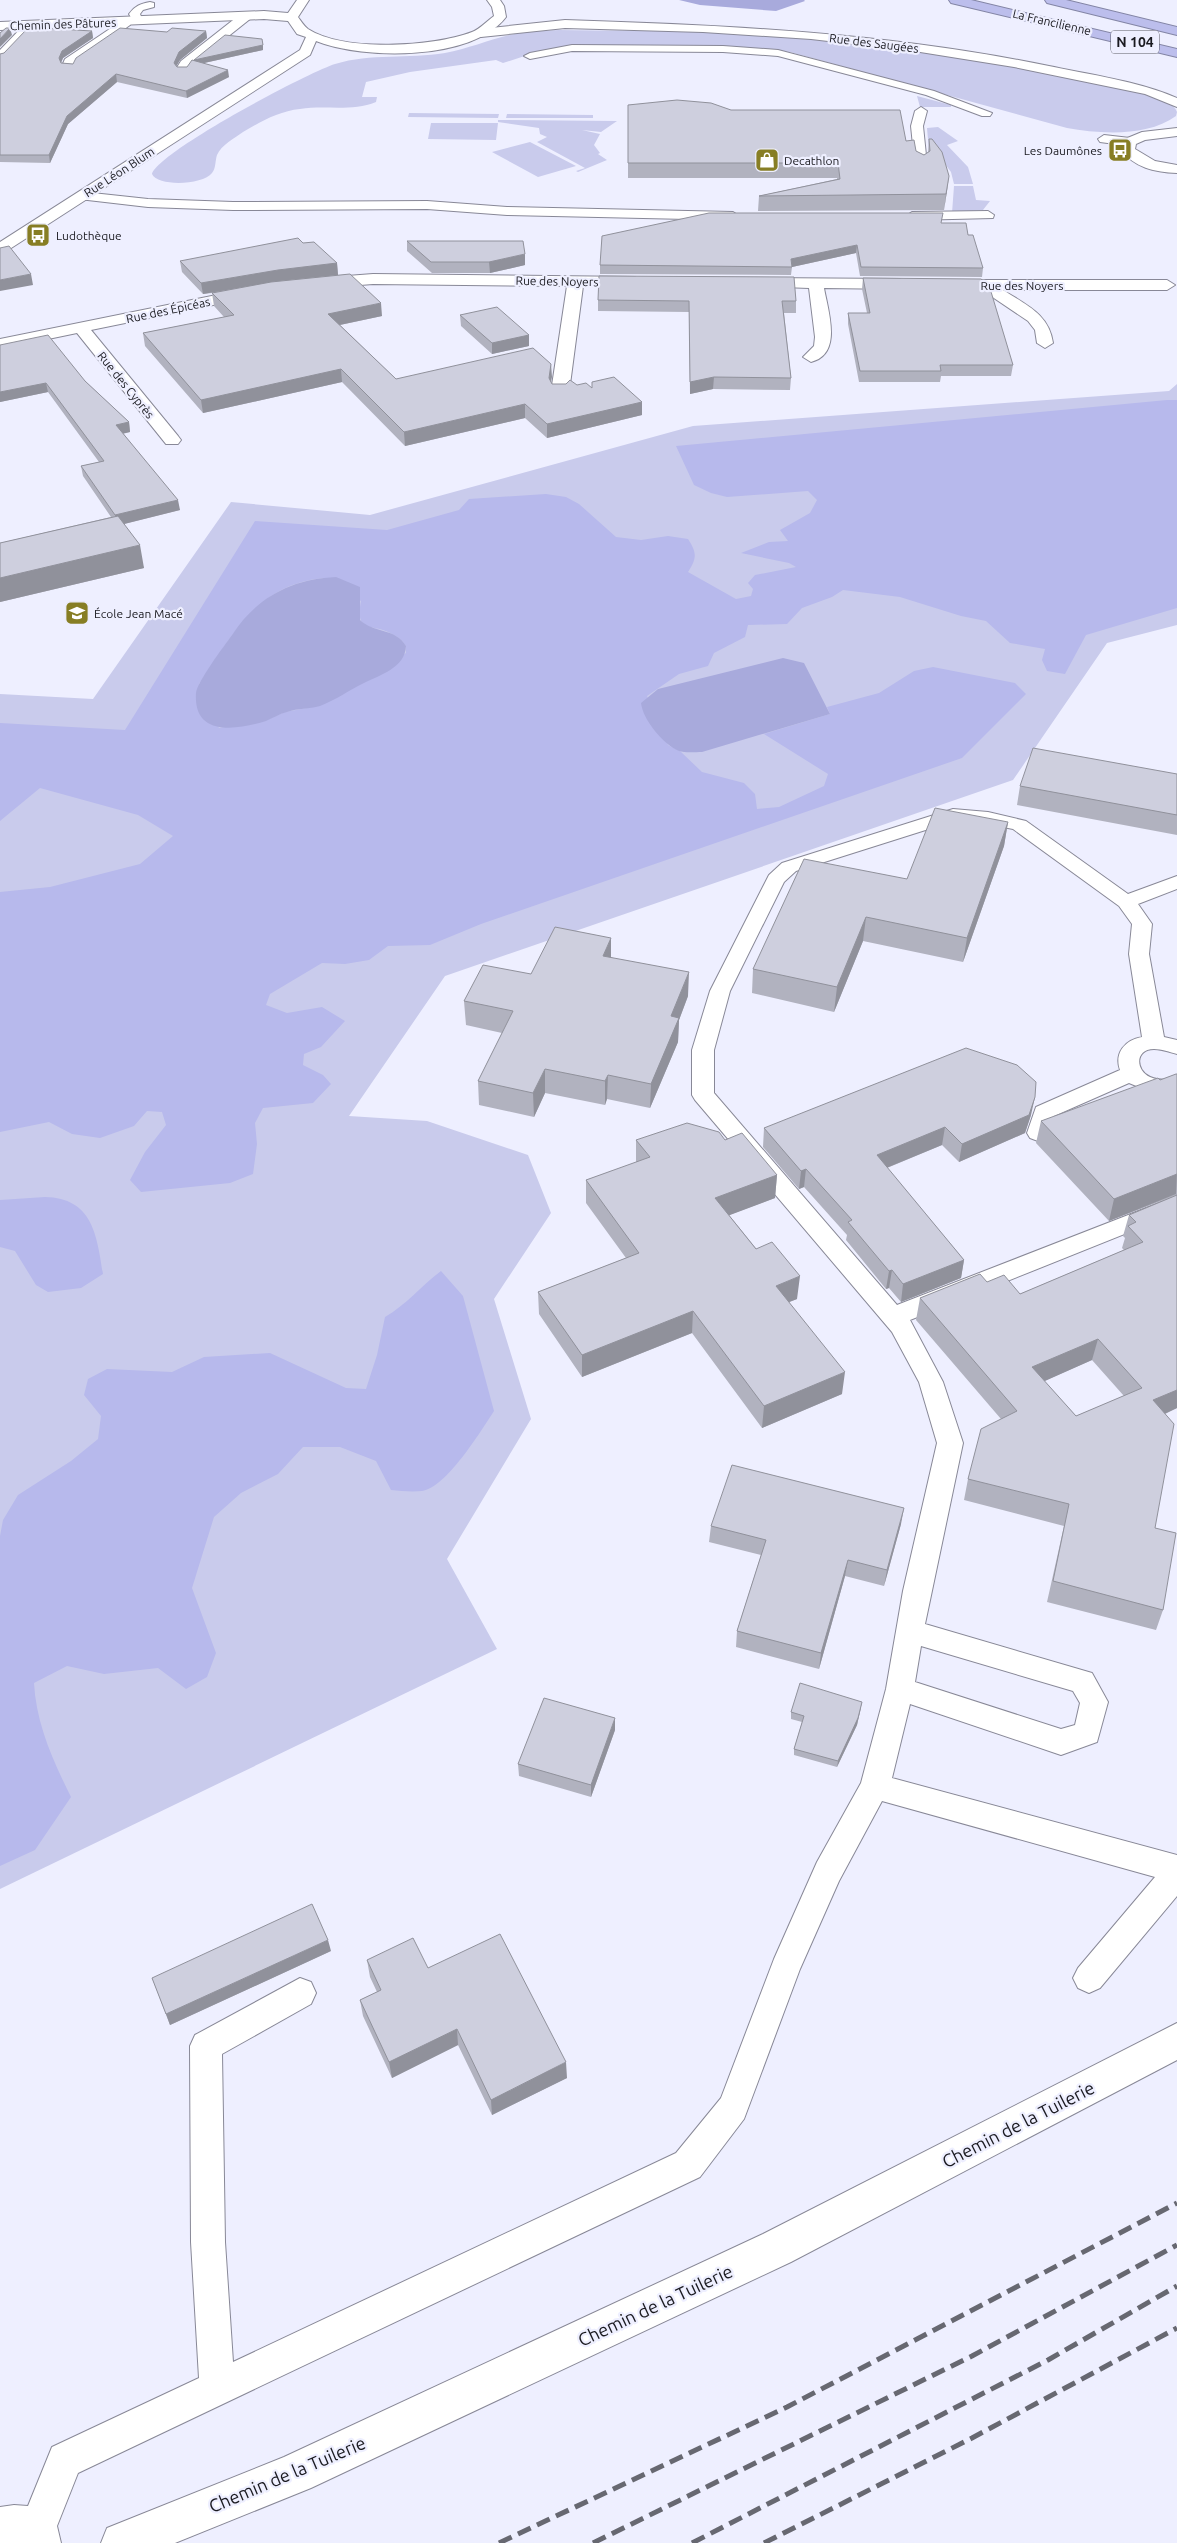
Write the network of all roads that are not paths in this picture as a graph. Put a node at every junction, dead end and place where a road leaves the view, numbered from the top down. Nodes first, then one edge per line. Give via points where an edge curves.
1 (955, 0) edge
2 (1051, 0) edge
3 (496, 3) edge
4 (296, 8) edge
5 (246, 16) junction
6 (134, 20) junction
7 (565, 24) junction
8 (30, 25) junction
9 (0, 26) edge
10 (1177, 31) edge
11 (481, 33) junction
12 (312, 37) junction
13 (364, 48) junction
14 (1177, 53) edge
15 (337, 55) dead end
16 (530, 56) dead end
17 (0, 57) edge
18 (69, 66) edge
19 (305, 67) dead end
20 (184, 69) edge
21 (238, 96) junction
22 (1177, 103) edge
23 (921, 111) dead end
24 (986, 113) dead end
25 (1177, 132) edge
26 (1104, 139) dead end
27 (1130, 142) junction
28 (921, 165) edge
29 (1177, 170) edge
30 (83, 196) junction
31 (988, 215) dead end
32 (751, 216) edge
33 (901, 217) edge
34 (0, 249) edge
35 (576, 281) junction
36 (646, 282) edge
37 (746, 283) edge
38 (306, 284) edge
39 (816, 284) junction
40 (920, 284) edge
41 (939, 285) edge
42 (986, 285) junction
43 (1167, 285) dead end
44 (264, 291) edge
45 (81, 328) junction
46 (1045, 343) dead end
47 (0, 344) edge
48 (811, 357) dead end
49 (560, 392) edge
50 (172, 440) dead end
51 (1177, 882) edge
52 (1126, 902) junction
53 (1165, 1044) edge
54 (1131, 1074) junction
55 (1177, 1087) edge
56 (1038, 1132) dead end
57 (1177, 1204) edge
58 (893, 1317) junction
59 (910, 1631) junction
60 (900, 1688) junction
61 (875, 1786) junction
62 (1177, 1869) edge
63 (1177, 1873) edge
64 (1089, 1978) dead end
65 (300, 1993) dead end
66 (1177, 2042) edge
67 (217, 2387) junction
68 (0, 2525) edge
69 (41, 2534) edge
70 (122, 2543) edge

1 - 14 highway, La Francilienne / N 104
2 - 10 highway, La Francilienne / N 104
3 - 7 street, Rue des Saugées via 519,14
3 - 11 street via 500,11 496,22
4 - 5 street, Chemin des Pâtures
4 - 12 street via 300,30
5 - 6 street, Chemin des Pâtures
5 - 20 street via 186,64
6 - 8 street, Chemin des Pâtures
6 - 18 street, Chemin des Pâtures via 70,62
7 - 11 street, Rue des Saugées
7 - 22 street, Rue des Saugées via 811,35 914,47 1130,87 1166,96
8 - 9 street, Chemin des Pâtures
8 - 17 lane
11 - 13 street, Rue des Saugées via 436,46
12 - 13 street
12 - 21 street, Rue Léon Blum via 304,52
13 - 15 street
16 - 24 lane via 572,48 723,49 778,53 930,93
19 - 21 street, Rue Léon Blum
21 - 30 street, Rue Léon Blum
23 - 28 lane via 917,126
25 - 27 street via 1142,136
26 - 27 lane
27 - 29 street via 1128,149 1141,161
30 - 32 lane via 148,203 233,206 427,205 507,211
30 - 34 street, Rue Léon Blum
31 - 33 lane
35 - 36 street, Rue des Noyers
35 - 38 street, Rue des Noyers via 373,279
35 - 49 street
37 - 39 street
39 - 40 street
39 - 48 street via 823,337 822,347
41 - 42 street, Rue des Noyers
42 - 43 street, Rue des Noyers
42 - 46 street via 1034,318 1043,329
44 - 45 street, Rue des Épicéas
45 - 47 street, Rue des Épicéas
45 - 50 street, Rue des Cyprès
51 - 52 lane
52 - 53 lane via 1142,924 1139,954
52 - 58 lane via 1019,825 953,815 789,866 776,879 720,990 704,1050 703,1095
53 - 54 lane via 1136,1046 1126,1056
54 - 55 lane via 1154,1087
54 - 56 lane via 1044,1112
57 - 58 lane
58 - 59 lane via 931,1382 950,1443
59 - 60 lane
59 - 60 lane via 1082,1682 1094,1702 1087,1733 1061,1742
60 - 61 lane
61 - 62 lane
61 - 67 lane via 828,1872 785,1968 733,2108 688,2165
63 - 64 lane
65 - 67 lane via 206,2046 208,2242
66 - 70 street, Chemin de la Tuilerie via 777,2248 296,2473
67 - 69 lane via 65,2460
68 - 69 lane via 14,2523

